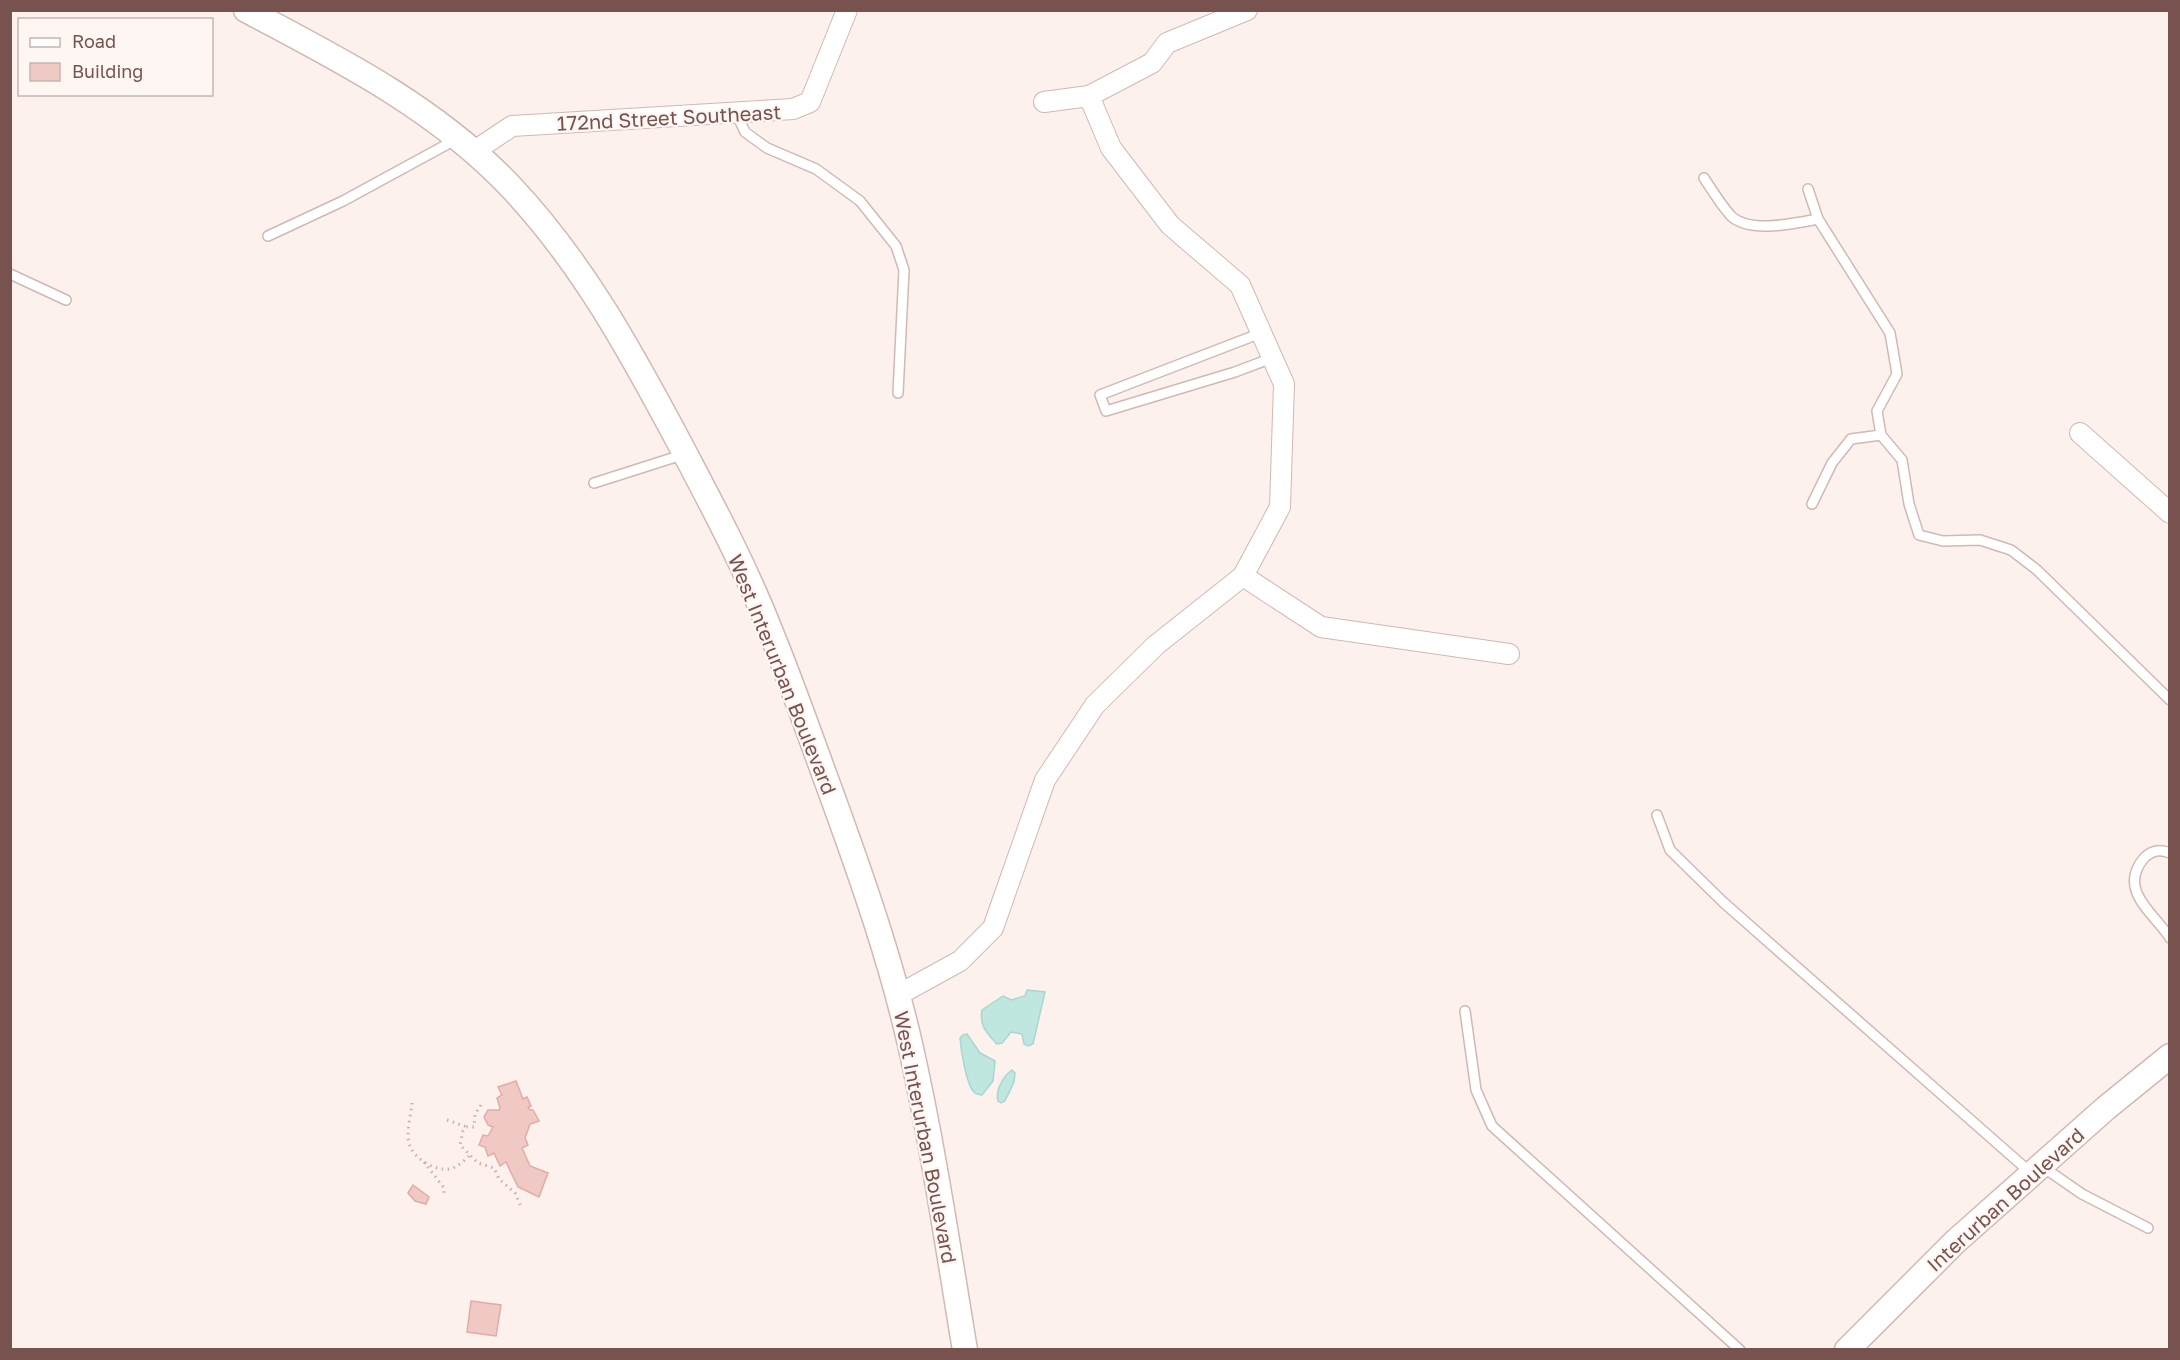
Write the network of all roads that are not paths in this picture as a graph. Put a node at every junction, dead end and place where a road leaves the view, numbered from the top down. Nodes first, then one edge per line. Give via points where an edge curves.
1 (246, 10) edge
2 (847, 10) edge
3 (1247, 10) edge
4 (1089, 96) junction
5 (1044, 102) dead end
6 (736, 113) junction
7 (466, 146) junction
8 (1704, 178) dead end
9 (1808, 189) dead end
10 (1818, 219) junction
11 (268, 236) dead end
12 (10, 274) edge
13 (66, 300) dead end
14 (1261, 333) junction
15 (1272, 358) junction
16 (898, 393) dead end
17 (2080, 433) dead end
18 (1881, 435) junction
19 (685, 454) junction
20 (594, 483) dead end
21 (1812, 504) dead end
22 (2169, 513) edge
23 (1243, 576) junction
24 (1509, 654) dead end
25 (2169, 700) edge
26 (1658, 814) dead end
27 (2169, 853) edge
28 (2169, 938) edge
29 (898, 995) junction
30 (1465, 1011) dead end
31 (2169, 1056) edge
32 (2036, 1169) junction
33 (2148, 1228) dead end
34 (965, 1350) edge
35 (1740, 1350) edge
36 (1847, 1350) edge

1 - 7 street, West Interurban Boulevard via 338,59 423,113
2 - 6 street, 172nd Street Southeast via 810,102 793,109
3 - 4 street via 1167,43 1152,63
4 - 5 street
4 - 14 street via 1111,148 1170,225 1240,285
6 - 7 street, 172nd Street Southeast via 512,126 482,146
6 - 16 lane via 745,132 767,148 816,170 860,201 896,246 904,270
7 - 11 lane
7 - 19 street, West Interurban Boulevard via 507,183 548,229 596,294
8 - 10 lane via 1732,218 1752,225
9 - 10 lane
10 - 18 lane via 1890,333 1897,374 1877,411
12 - 13 lane
14 - 15 street
14 - 15 lane via 1100,395 1106,411
15 - 23 street via 1284,384 1280,507
17 - 22 street
18 - 21 lane via 1851,439 1832,463
18 - 25 lane via 1902,459 1920,535 1943,541 1980,540 2011,550 2037,570
19 - 20 lane
19 - 29 street, West Interurban Boulevard via 736,552 770,629 871,903
23 - 24 street via 1321,627
23 - 29 street via 1156,645 1095,705 1045,780 993,928 960,961
26 - 32 lane via 1670,850 1723,902
27 - 28 lane via 2160,850 2148,854 2135,878 2142,905
29 - 34 street, West Interurban Boulevard via 928,1128
30 - 35 lane via 1476,1090 1492,1126
31 - 32 street, Interurban Boulevard
32 - 33 lane
32 - 36 street, Interurban Boulevard via 1956,1241

